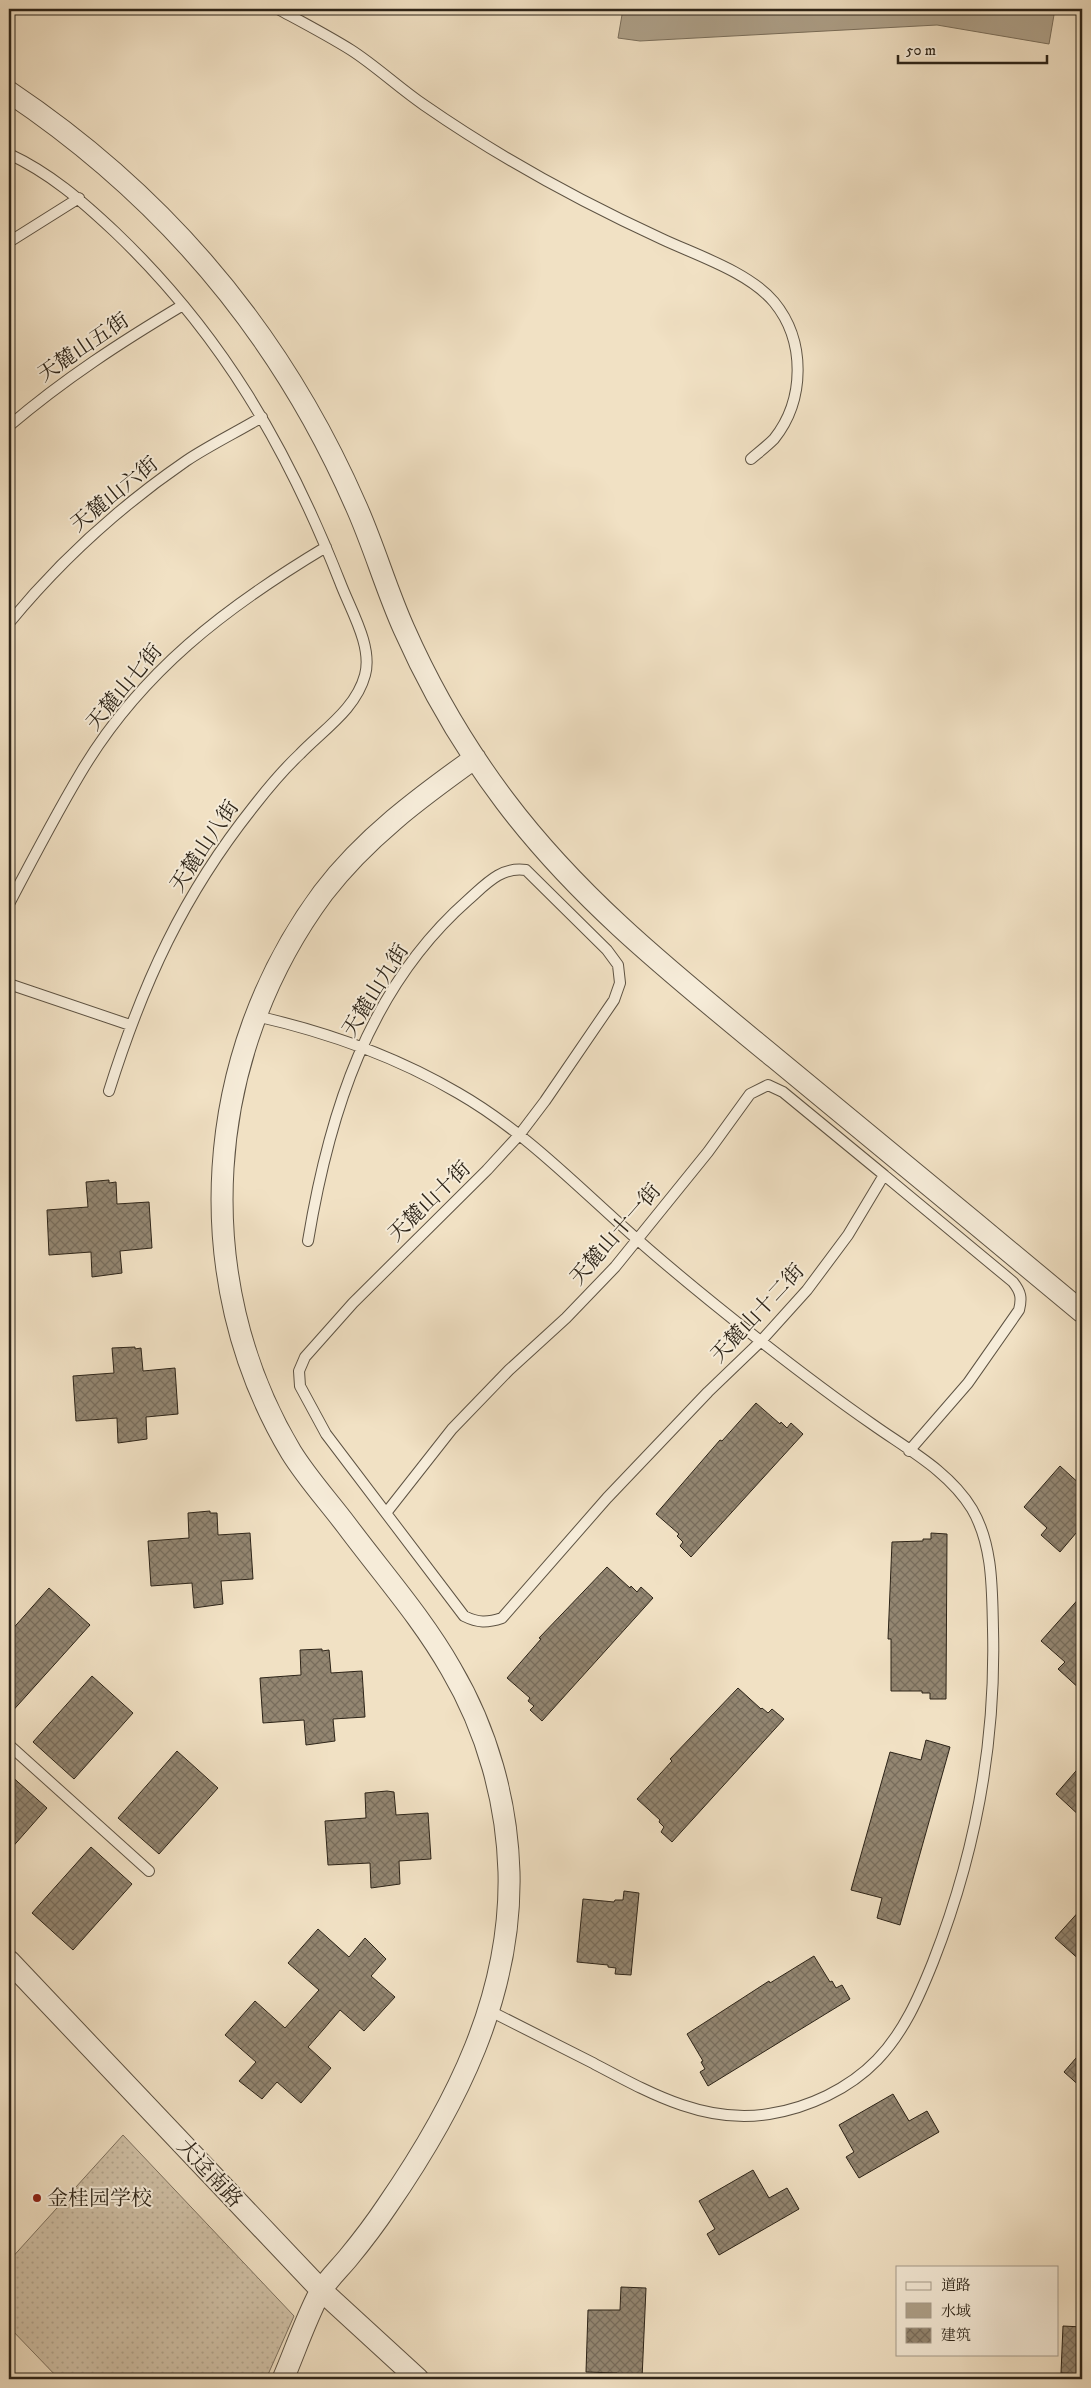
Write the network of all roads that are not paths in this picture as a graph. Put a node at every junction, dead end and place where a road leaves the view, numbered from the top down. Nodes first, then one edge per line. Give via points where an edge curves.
1 (278, 9) edge
2 (9, 92) edge
3 (9, 154) edge
4 (79, 198) junction
5 (9, 242) edge
6 (183, 305) junction
7 (262, 417) junction
8 (9, 426) edge
9 (751, 459) dead end
10 (326, 548) junction
11 (9, 623) edge
12 (475, 758) junction
13 (9, 904) edge
14 (571, 913) joint
15 (9, 984) edge
16 (256, 1016) junction
17 (130, 1024) junction
18 (361, 1046) junction
19 (109, 1091) dead end
20 (520, 1134) junction
21 (884, 1175) junction
22 (637, 1239) junction
23 (308, 1241) dead end
24 (1082, 1312) edge
25 (761, 1341) junction
26 (909, 1451) junction
27 (386, 1513) junction
28 (9, 1745) edge
29 (149, 1871) dead end
30 (9, 1961) edge
31 (490, 2011) junction
32 (321, 2290) junction
33 (283, 2379) edge
34 (418, 2379) edge

1 - 9 lane via 351,50 423,105 538,176 597,209 752,282 774,302 790,327 798,356 797,385 789,414 773,439
2 - 12 street via 52,121 117,173 176,230 231,293 279,361 321,432 357,507 386,585 426,674
3 - 4 lane, 天麓山八街 via 38,167
4 - 5 lane
4 - 6 lane, 天麓山八街 via 145,260
6 - 7 lane, 天麓山八街 via 243,384
6 - 8 lane, 天麓山五街 via 105,352 49,392
7 - 10 lane, 天麓山八街 via 283,453
7 - 11 lane, 天麓山六街 via 187,461 133,499 83,542
10 - 13 lane, 天麓山七街 via 266,583 223,614 182,648 144,687 110,728 80,773
10 - 17 lane, 天麓山八街 via 365,648 366,672 358,694 273,784 217,856 158,958
12 - 16 street via 409,805 364,846 325,891 291,940
12 - 24 street via 534,838 573,882 637,944
14 - 18 lane, 天麓山九街 via 526,870 514,868 503,872 462,906 415,957
14 - 20 lane, 天麓山十街 via 613,957 618,965 620,983 597,1028
15 - 17 lane
16 - 18 lane
16 - 31 street via 243,1050 229,1109 222,1169 222,1229 229,1288 247,1356 265,1402 293,1455 432,1638 482,1732 501,1800 509,1871 505,1942
17 - 19 lane, 天麓山八街
18 - 20 lane via 428,1076
18 - 23 lane, 天麓山九街 via 332,1130
20 - 22 lane
20 - 27 lane, 天麓山十街 via 353,1303 306,1357 299,1371 300,1386 326,1434
21 - 22 lane, 天麓山十一街 via 783,1092 768,1085 750,1094 708,1152
21 - 25 lane, 天麓山十二街 via 848,1235 807,1290
21 - 26 lane via 1013,1282 1020,1290 1022,1300 1019,1310 968,1383
22 - 25 lane
22 - 27 lane, 天麓山十一街 via 591,1293 452,1429
25 - 26 lane
25 - 27 lane, 天麓山十二街 via 651,1451 502,1618 476,1622 464,1616
26 - 31 lane via 945,1476 972,1510 989,1551 994,1676 988,1757 974,1837 951,1915 921,1991 902,2028 876,2061 844,2087 806,2105 766,2115 724,2116 684,2107 646,2090
28 - 29 lane
30 - 32 street, 大迳南路
31 - 32 street via 463,2077 413,2167 370,2230
32 - 33 street
32 - 34 street, 大迳南路

